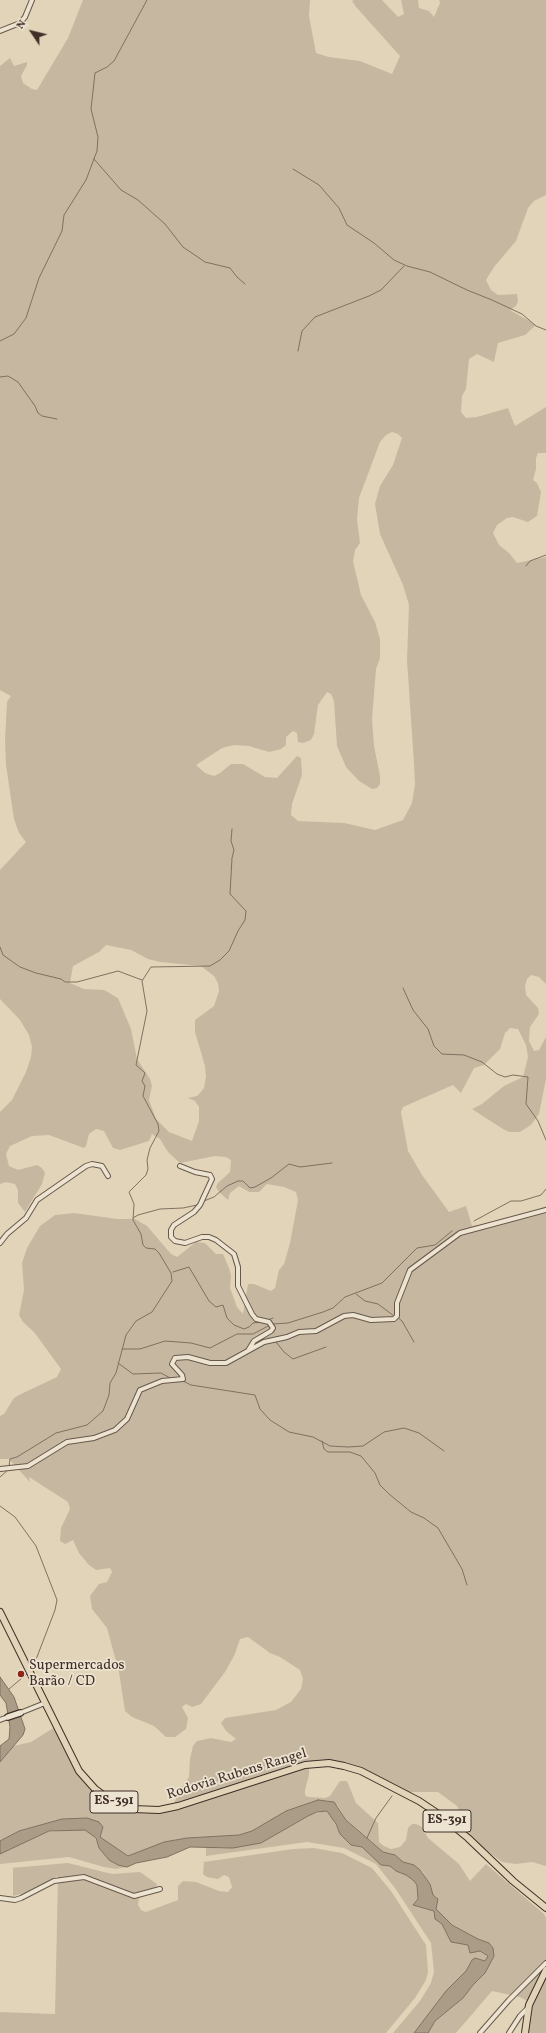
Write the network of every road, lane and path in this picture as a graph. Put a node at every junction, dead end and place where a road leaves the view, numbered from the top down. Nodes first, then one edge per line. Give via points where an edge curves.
1 (32, 0) edge
2 (0, 31) edge
3 (180, 1166) dead end
4 (108, 1176) dead end
5 (546, 1210) edge
6 (0, 1243) edge
7 (249, 1350) junction
8 (0, 1469) edge
9 (0, 1612) edge
10 (45, 1703) junction
11 (20, 1713) joint
12 (8, 1717) joint
13 (0, 1720) edge
14 (160, 1889) dead end
15 (0, 1898) edge
16 (546, 1908) edge
17 (546, 1963) edge
18 (546, 1970) edge
19 (529, 2008) junction
20 (480, 2033) edge
21 (509, 2033) edge
22 (525, 2033) edge

1 - 2 street via 20,24
3 - 7 street via 210,1175 212,1179 200,1205 174,1225 170,1237 174,1241 185,1243 209,1237 234,1254 238,1267 238,1286 252,1314 269,1322 272,1327 271,1331 254,1341
4 - 6 street via 102,1166 86,1166 37,1200 26,1218
5 - 7 street via 460,1233 410,1270 397,1303 397,1316 394,1319 371,1320 350,1315 316,1331 298,1332 264,1342
7 - 8 street via 226,1363 175,1358 172,1362 183,1379 162,1381 140,1390 130,1413 109,1433 67,1442 28,1466
9 - 10 main road, Rodovia Rubens Rangel / ES-391
10 - 11 street
10 - 16 main road, Rodovia Rubens Rangel / ES-391 via 75,1764 87,1782 116,1803 133,1808 159,1810 305,1765 329,1763 344,1766 361,1771 419,1801 440,1815
11 - 12 street
12 - 13 street
14 - 15 street via 134,1896 84,1877 54,1881 14,1900
17 - 20 street
18 - 19 main road
19 - 21 street via 520,2016
19 - 22 main road

